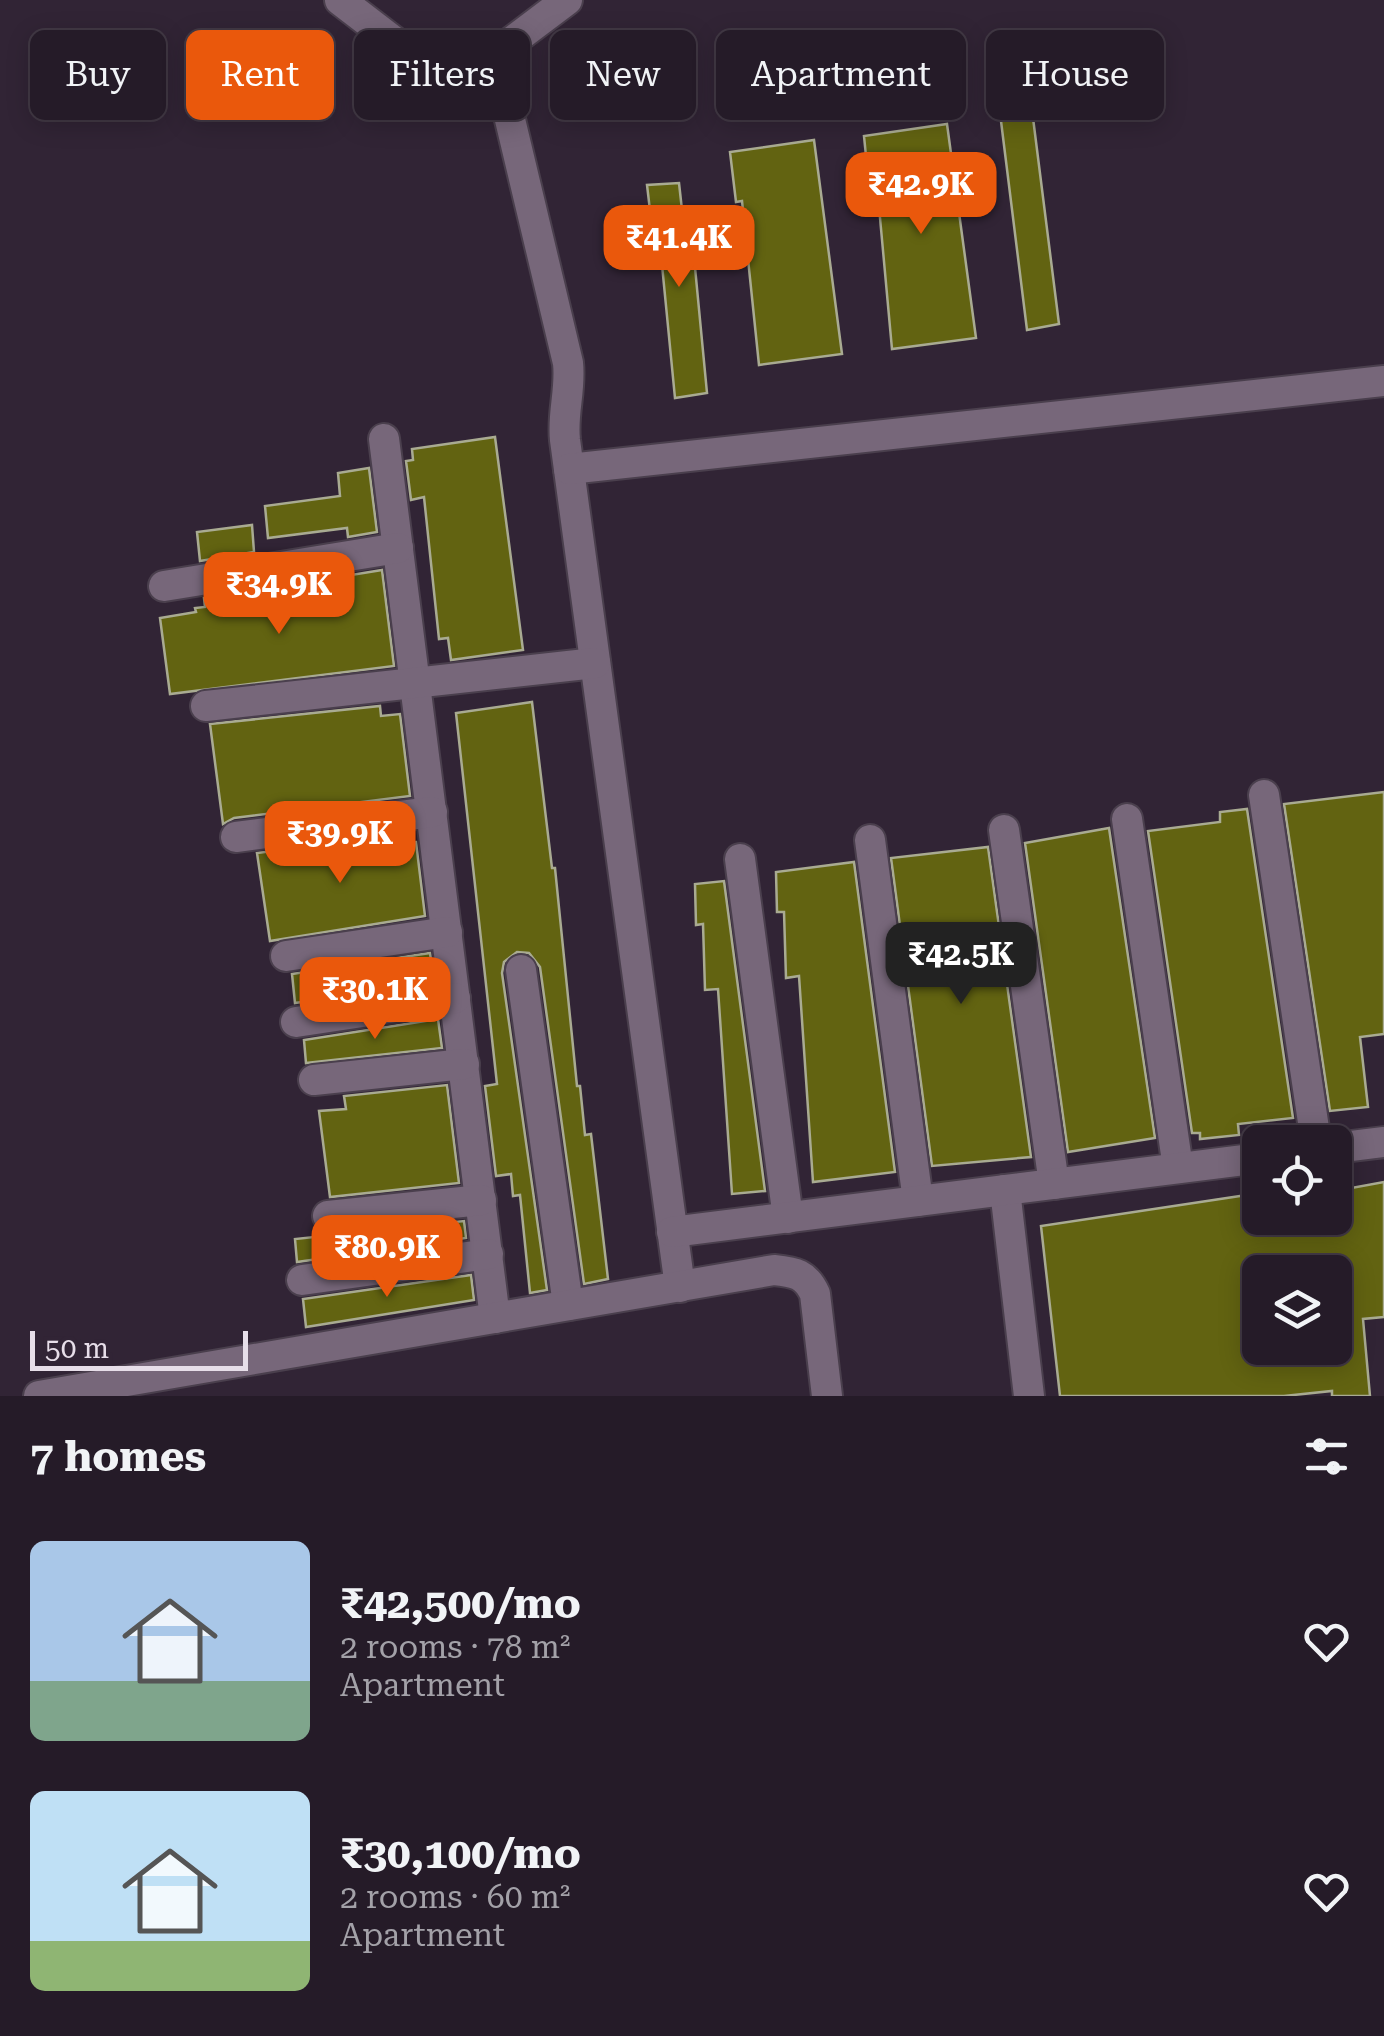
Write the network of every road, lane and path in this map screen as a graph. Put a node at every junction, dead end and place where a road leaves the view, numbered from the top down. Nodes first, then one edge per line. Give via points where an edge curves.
1 (340, 0) edge
2 (567, 0) edge
3 (379, 30) edge
4 (524, 30) edge
5 (510, 120) edge
6 (1384, 381) edge
7 (384, 438) dead end
8 (569, 469) junction
9 (398, 548) junction
10 (164, 586) dead end
11 (596, 663) junction
12 (416, 683) junction
13 (206, 706) dead end
14 (1264, 796) dead end
15 (432, 812) junction
16 (1127, 819) dead end
17 (1004, 830) dead end
18 (236, 836) dead end
19 (870, 840) dead end
20 (740, 859) dead end
21 (447, 932) junction
22 (286, 956) dead end
23 (521, 970) dead end
24 (456, 998) junction
25 (296, 1022) dead end
26 (464, 1064) junction
27 (314, 1080) dead end
28 (1313, 1125) edge
29 (1384, 1142) edge
30 (1352, 1146) edge
31 (1242, 1160) edge
32 (1178, 1168) junction
33 (1054, 1184) junction
34 (1005, 1190) junction
35 (481, 1200) junction
36 (918, 1201) junction
37 (328, 1216) dead end
38 (788, 1218) junction
39 (672, 1232) junction
40 (488, 1254) junction
41 (302, 1280) dead end
42 (680, 1287) junction
43 (568, 1305) junction
44 (496, 1318) junction
45 (39, 1396) edge
46 (828, 1396) edge
47 (1030, 1396) edge

1 - 3 street
2 - 4 street
5 - 8 street via 568,363 571,383 562,417
6 - 8 street
7 - 9 street
8 - 11 street
9 - 10 street
9 - 12 street
11 - 12 street
11 - 39 street
12 - 13 street
12 - 15 street
14 - 28 street
15 - 18 street
15 - 21 street
16 - 32 street
17 - 33 street
19 - 36 street
20 - 38 street
21 - 22 street
21 - 24 street
23 - 43 street
24 - 25 street
24 - 26 street
26 - 27 street
26 - 35 street
29 - 30 street
31 - 32 street
32 - 33 street
33 - 34 street
34 - 36 street
34 - 47 street
35 - 37 street
35 - 40 street
36 - 38 street
38 - 39 street
39 - 42 street
40 - 41 street
40 - 44 street
42 - 43 street
42 - 46 street via 774,1270 810,1281
43 - 44 street
44 - 45 street

